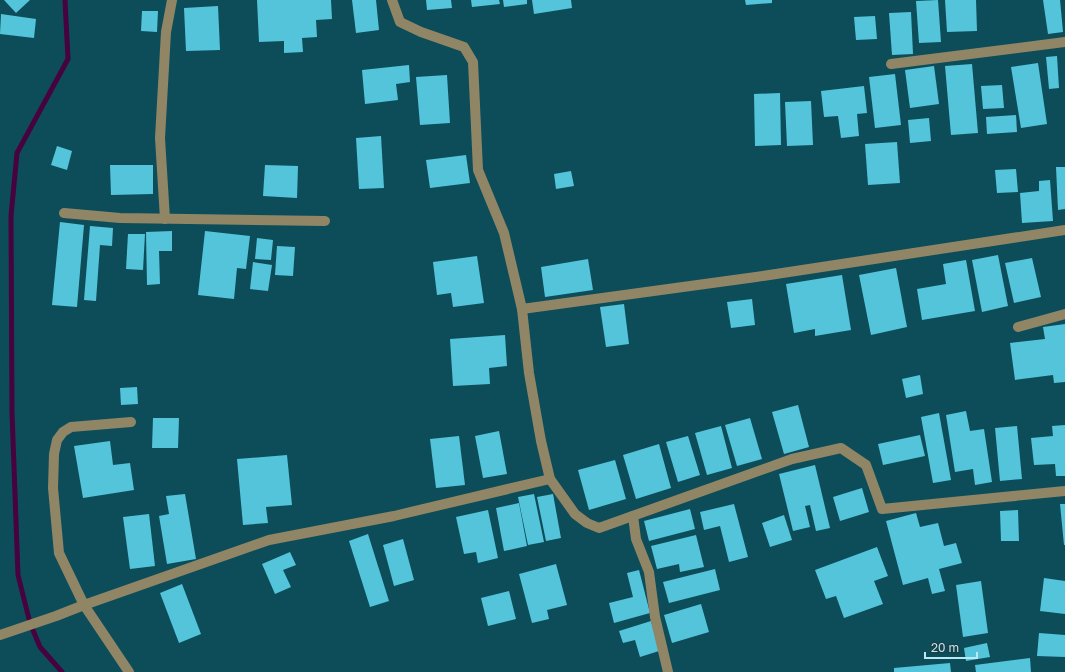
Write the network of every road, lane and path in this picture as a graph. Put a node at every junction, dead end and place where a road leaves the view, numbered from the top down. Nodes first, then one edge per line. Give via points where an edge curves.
1 (172, 0) edge
2 (392, 0) edge
3 (1065, 42) edge
4 (891, 64) dead end
5 (64, 213) dead end
6 (166, 219) junction
7 (325, 221) dead end
8 (1065, 230) edge
9 (522, 310) junction
10 (1065, 314) edge
11 (1018, 327) dead end
12 (131, 422) dead end
13 (550, 479) junction
14 (1065, 491) edge
15 (633, 516) junction
16 (84, 605) junction
17 (2, 634) edge
18 (128, 672) edge
19 (668, 672) edge

1 - 6 street via 166,32 160,138
2 - 9 street via 400,22 464,47 473,62 478,170 504,233
3 - 4 street
5 - 6 street
6 - 7 street
8 - 9 street
9 - 13 street via 528,373
10 - 11 street
12 - 16 street via 71,427 57,440 54,454 54,488 59,554
13 - 15 street via 575,514 587,523 599,528
13 - 16 street via 394,516 270,540
14 - 15 street via 882,509 866,465 841,448 792,460
15 - 19 street via 636,539 649,572 655,617
16 - 17 street
16 - 18 street

